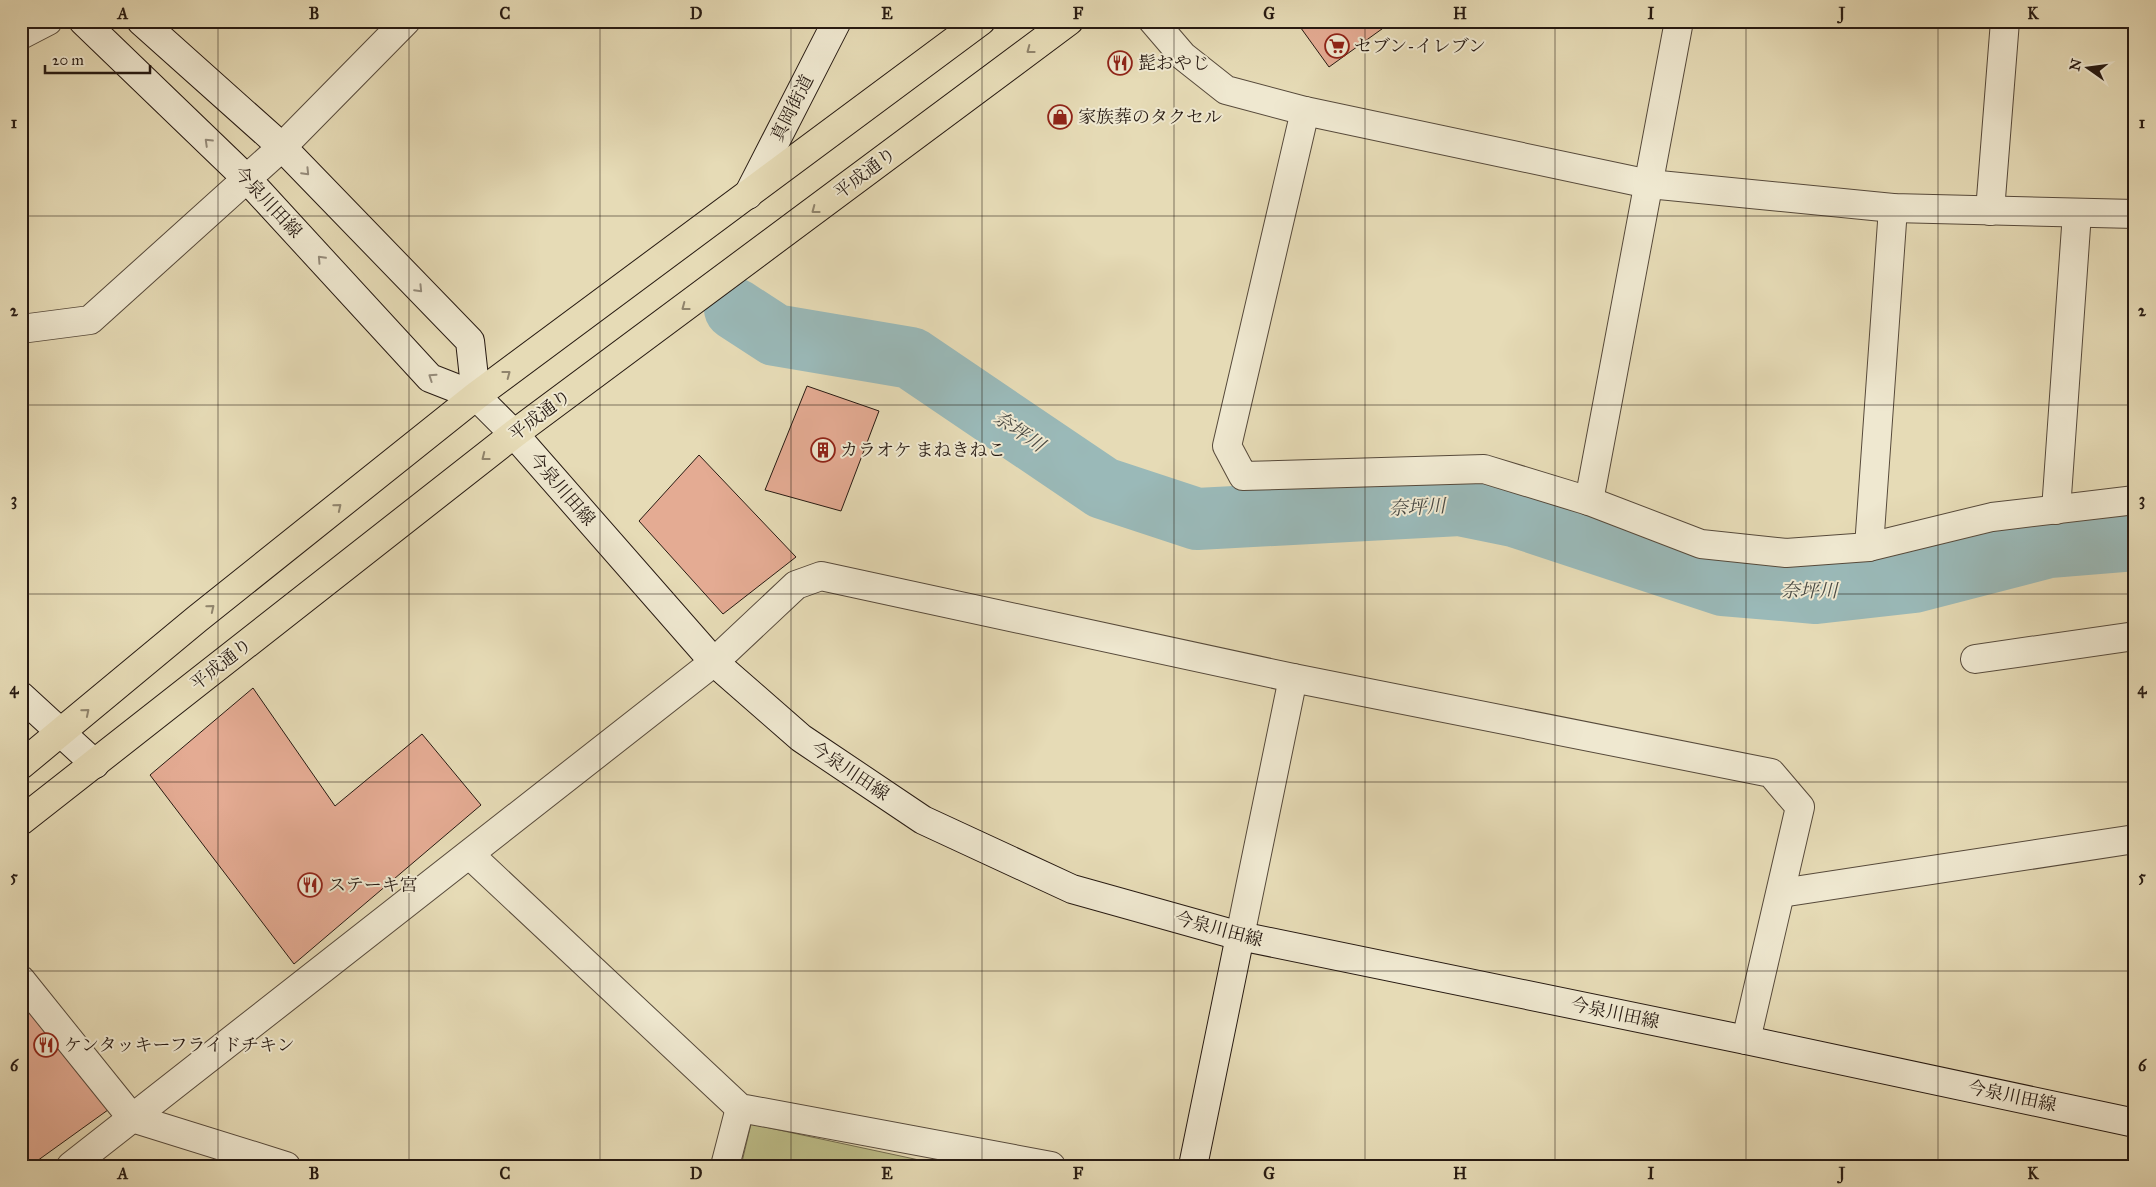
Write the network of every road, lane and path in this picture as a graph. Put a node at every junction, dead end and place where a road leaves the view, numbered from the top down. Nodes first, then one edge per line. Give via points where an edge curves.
1 (48, 21) edge
2 (83, 21) edge
3 (141, 21) edge
4 (406, 21) edge
5 (838, 21) edge
6 (981, 21) edge
7 (1069, 21) edge
8 (1153, 21) edge
9 (1679, 21) edge
10 (2005, 21) edge
11 (21, 35) edge
12 (1306, 111) junction
13 (282, 147) junction
14 (247, 178) junction
15 (1649, 184) junction
16 (748, 195) junction
17 (1894, 208) junction
18 (1990, 211) junction
19 (2077, 213) junction
20 (2135, 214) edge
21 (21, 329) edge
22 (476, 396) junction
23 (514, 434) junction
24 (2135, 500) edge
25 (1589, 501) junction
26 (2056, 510) junction
27 (1869, 547) junction
28 (2135, 636) edge
29 (1976, 659) dead end
30 (714, 662) junction
31 (1293, 678) junction
32 (21, 696) edge
33 (63, 732) junction
34 (95, 764) junction
35 (21, 765) edge
36 (21, 821) edge
37 (2135, 839) edge
38 (470, 855) junction
39 (1781, 893) junction
40 (1240, 936) junction
41 (21, 980) edge
42 (1746, 1040) junction
43 (740, 1108) junction
44 (132, 1118) junction
45 (2135, 1123) edge
46 (234, 1158) edge
47 (71, 1166) edge
48 (286, 1166) edge
49 (725, 1166) edge
50 (1052, 1166) edge
51 (1193, 1166) edge

1 - 11 street
14 -> 2 street, 今泉川田線
3 - 13 street
4 - 13 street
5 - 16 street, 真岡街道
6 - 16 main road
7 -> 23 main road, 平成通り
8 - 12 street via 1183,56 1226,90
9 - 15 street
10 - 18 street
12 - 15 street
12 - 25 street via 1227,446 1243,476 1484,469
13 - 14 street
13 -> 22 street via 470,341
14 - 21 street via 90,320
22 -> 14 street, 今泉川田線 via 430,378
15 - 17 street
15 - 25 street
22 -> 16 main road
17 - 18 street
17 - 27 street
18 - 19 street
19 - 20 street
19 - 26 street
22 - 23 street, 今泉川田線
33 -> 22 main road via 197,619
23 - 30 street, 今泉川田線
23 -> 34 main road, 平成通り
24 - 26 street
25 - 27 street via 1701,544 1786,553
26 - 27 street via 1992,518
28 - 29 street
30 - 31 street via 796,586 821,576
30 - 38 street
30 - 40 street, 今泉川田線 via 801,738 923,820 1072,889
31 - 39 street via 1771,773 1800,807
31 - 40 street
32 - 33 street
33 - 34 street
33 - 35 main road
34 - 36 main road, 平成通り
37 - 39 street
38 - 43 street
38 - 44 street
39 - 42 street
40 - 42 street, 今泉川田線
40 - 51 street
41 - 44 street
42 - 45 street, 今泉川田線
43 - 49 street
43 - 50 street
44 - 46 street
44 - 47 street
46 - 48 street

